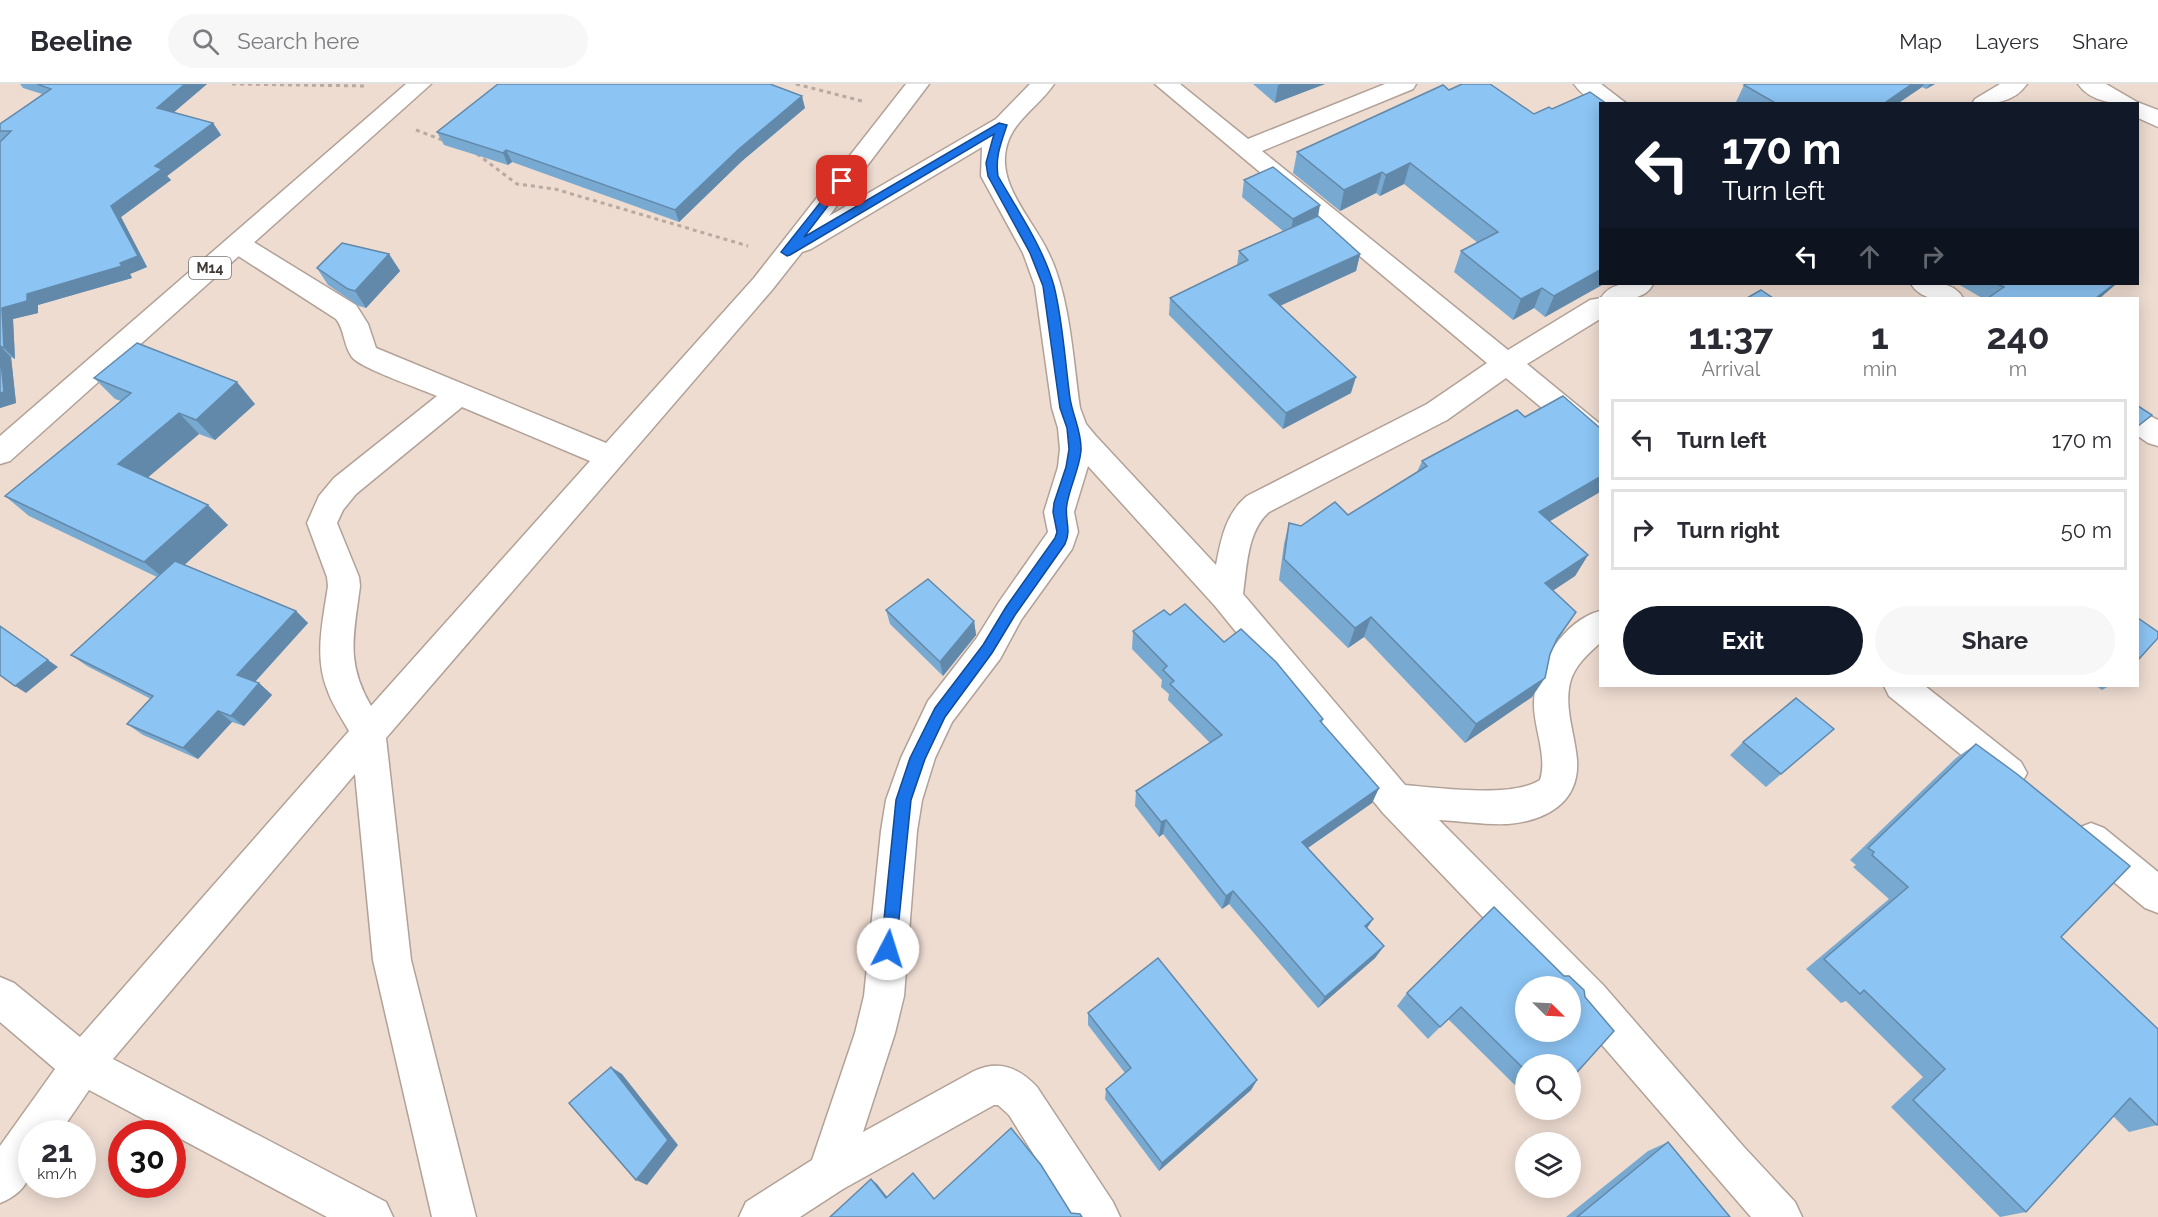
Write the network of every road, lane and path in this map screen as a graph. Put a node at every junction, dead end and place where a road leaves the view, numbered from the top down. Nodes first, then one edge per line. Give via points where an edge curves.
1 (232, 84) edge
2 (796, 84) edge
3 (918, 84) edge
4 (1043, 84) edge
5 (1166, 84) edge
6 (1405, 84) edge
7 (1585, 84) edge
8 (2016, 84) edge
9 (2089, 84) edge
10 (418, 86) edge
11 (1613, 102) edge
12 (1986, 102) edge
13 (2123, 102) edge
14 (392, 109) junction
15 (898, 110) junction
16 (2139, 110) edge
17 (2158, 120) edge
18 (1002, 125) junction
19 (446, 142) edge
20 (1245, 149) junction
21 (475, 152) edge
22 (238, 244) junction
23 (785, 255) junction
24 (1638, 285) edge
25 (1926, 285) edge
26 (1616, 297) edge
27 (1948, 297) edge
28 (1599, 308) edge
29 (1506, 364) junction
30 (459, 394) junction
31 (2139, 422) edge
32 (1073, 428) junction
33 (2158, 435) edge
34 (1599, 440) edge
35 (0, 453) edge
36 (610, 457) junction
37 (1226, 597) junction
38 (1599, 625) edge
39 (1902, 687) edge
40 (368, 733) junction
41 (2030, 790) edge
42 (1396, 801) junction
43 (2066, 820) edge
44 (2158, 895) edge
45 (0, 997) edge
46 (82, 1065) junction
47 (44, 1120) edge
48 (18, 1157) edge
49 (828, 1174) junction
50 (0, 1182) edge
51 (371, 1217) edge
52 (454, 1217) edge
53 (762, 1217) edge
54 (1098, 1217) edge
55 (1780, 1217) edge

1 - 10 path
2 - 15 path
3 - 15 street
4 - 18 street
5 - 20 street
6 - 20 street
7 - 11 street
8 - 12 street
9 - 13 street
10 - 14 street, M14
14 - 19 path via 419,132
14 - 22 street, M14
15 - 23 street
16 - 17 street
18 - 23 street
18 - 32 street via 993,150 993,176 1036,253 1048,286 1066,408
20 - 29 street
21 - 23 path via 517,184 555,189
22 - 30 street via 346,312 357,327 359,345 366,356
22 - 35 street, M14
23 - 36 street
24 - 26 street
25 - 27 street
28 - 29 street
29 - 34 street
29 - 37 street via 1437,412 1247,513 1238,533
30 - 36 street
30 - 40 street via 345,486 330,504 322,523 343,577 336,645 338,666 343,688
31 - 33 street
32 - 37 street
32 - 49 street via 1073,467 1059,512 1063,532 1060,540 940,712 903,800 884,996
36 - 40 street
37 - 42 street
38 - 42 street via 1567,652 1552,684 1551,705 1561,770 1553,790 1536,801 1510,807
39 - 41 street
40 - 46 street
40 - 52 street via 392,960
42 - 55 street via 1590,1000
43 - 44 street
45 - 46 street
46 - 47 street
46 - 51 street
48 - 50 street
49 - 53 street
49 - 54 street via 988,1085 1000,1084 1012,1088 1023,1101

